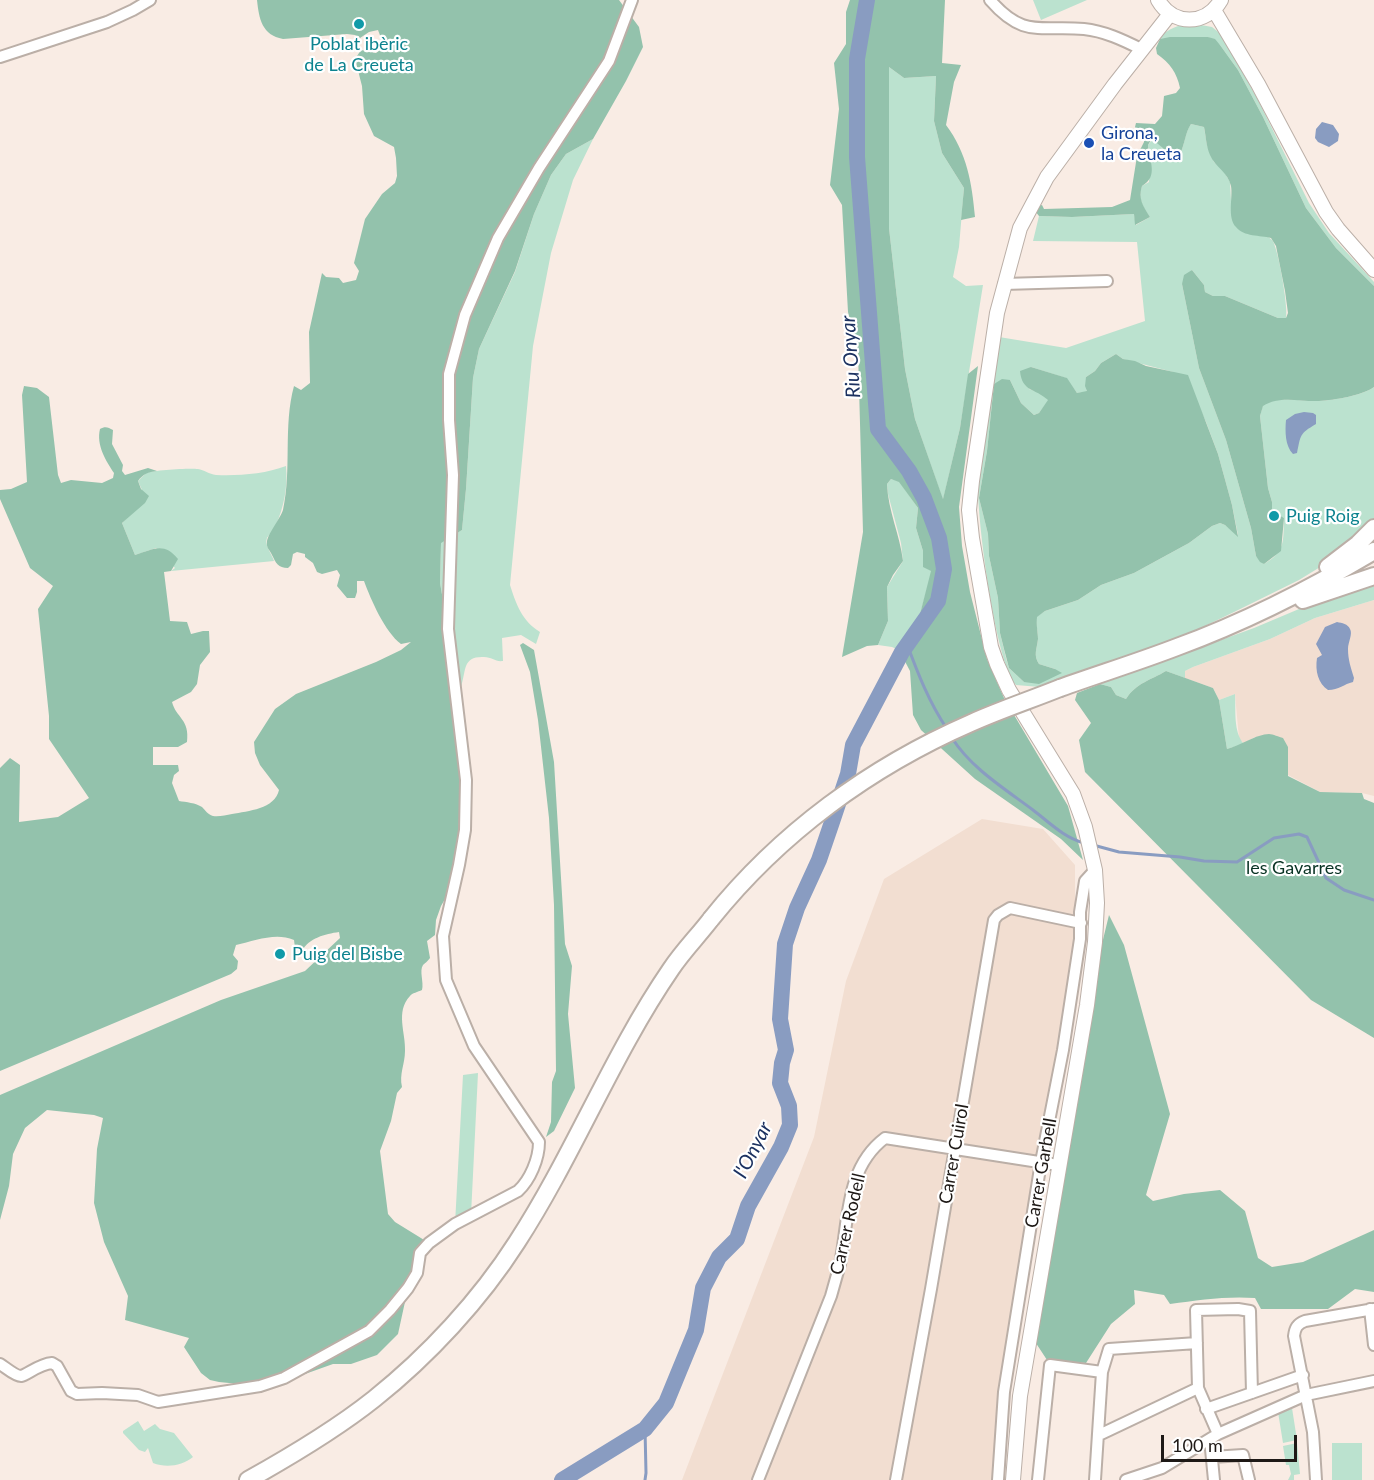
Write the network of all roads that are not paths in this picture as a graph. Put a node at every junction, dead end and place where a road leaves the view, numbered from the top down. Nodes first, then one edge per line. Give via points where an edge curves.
1 (150, 0) edge
2 (632, 0) edge
3 (990, 0) edge
4 (1158, 0) edge
5 (1218, 5) edge
6 (1170, 14) junction
7 (1141, 49) junction
8 (0, 57) edge
9 (1374, 270) edge
10 (1107, 281) dead end
11 (1004, 284) junction
12 (1374, 528) edge
13 (1374, 551) edge
14 (1374, 576) edge
15 (1254, 614) junction
16 (1232, 624) junction
17 (1095, 870) junction
18 (1081, 923) junction
19 (955, 1149) junction
20 (1041, 1162) junction
21 (1058, 1165) junction
22 (1372, 1309) edge
23 (1197, 1343) junction
24 (1374, 1345) edge
25 (0, 1364) edge
26 (1102, 1372) junction
27 (1303, 1375) junction
28 (1374, 1381) edge
29 (1198, 1388) junction
30 (1252, 1393) junction
31 (1306, 1395) junction
32 (1206, 1409) junction
33 (1099, 1435) junction
34 (1214, 1437) junction
35 (1212, 1456) junction
36 (248, 1480) edge
37 (758, 1480) edge
38 (896, 1480) edge
39 (998, 1480) edge
40 (1013, 1480) edge
41 (1038, 1480) edge
42 (1095, 1480) edge
43 (1126, 1480) edge
44 (1214, 1480) edge
45 (1249, 1480) edge
46 (1316, 1480) edge

1 - 8 street via 107,22
2 - 25 street via 609,61 498,238 465,315 449,374 453,475 448,629 466,803 459,865 444,923 443,956 446,980 474,1046 539,1142 529,1176 518,1191 455,1224 429,1243 420,1253 417,1273 408,1288 369,1331 279,1380 158,1402 138,1395 77,1394 52,1363 35,1367 22,1376
3 - 7 street via 1012,21 1025,27 1084,29 1117,37
4 - 6 main road
5 - 6 main road via 1195,20
5 - 9 main road via 1326,212
6 - 7 main road
7 - 11 main road via 1036,195 1020,228
10 - 11 street
11 - 17 main road via 979,425 969,510 972,538 997,664 1073,794
12 - 15 highway via 1338,560
13 - 15 highway
14 - 16 highway
15 - 16 highway
16 - 36 highway, bridge via 972,722 912,751 855,787 781,844 711,919 671,970 635,1027 574,1144 516,1243 469,1305 421,1357 374,1399 316,1440
17 - 18 street, Carrer Garbell via 1086,881
17 - 21 main road via 1095,942
18 - 19 street, Carrer Cuirol via 1010,908 994,920
18 - 20 street, Carrer Garbell via 1063,1050
19 - 20 street, Carrer Rodell
19 - 37 street, Carrer Rodell via 885,1138 873,1147 859,1169 831,1296
19 - 38 street, Carrer Cuirol
20 - 21 street, Carrer Rodell
20 - 39 street, Carrer Garbell via 1004,1392
21 - 40 main road via 1020,1396
22 - 24 street
22 - 27 street via 1299,1324 1294,1336
23 - 26 street via 1109,1349
23 - 29 street
23 - 30 street via 1196,1310 1250,1311
26 - 33 street
26 - 41 street via 1050,1365
27 - 30 street
27 - 31 street
28 - 31 street
29 - 32 street
29 - 33 street
30 - 32 street
31 - 34 street
31 - 46 street
32 - 34 street
33 - 42 street
34 - 35 street
34 - 43 street via 1162,1468
35 - 44 street
35 - 45 street via 1243,1455

